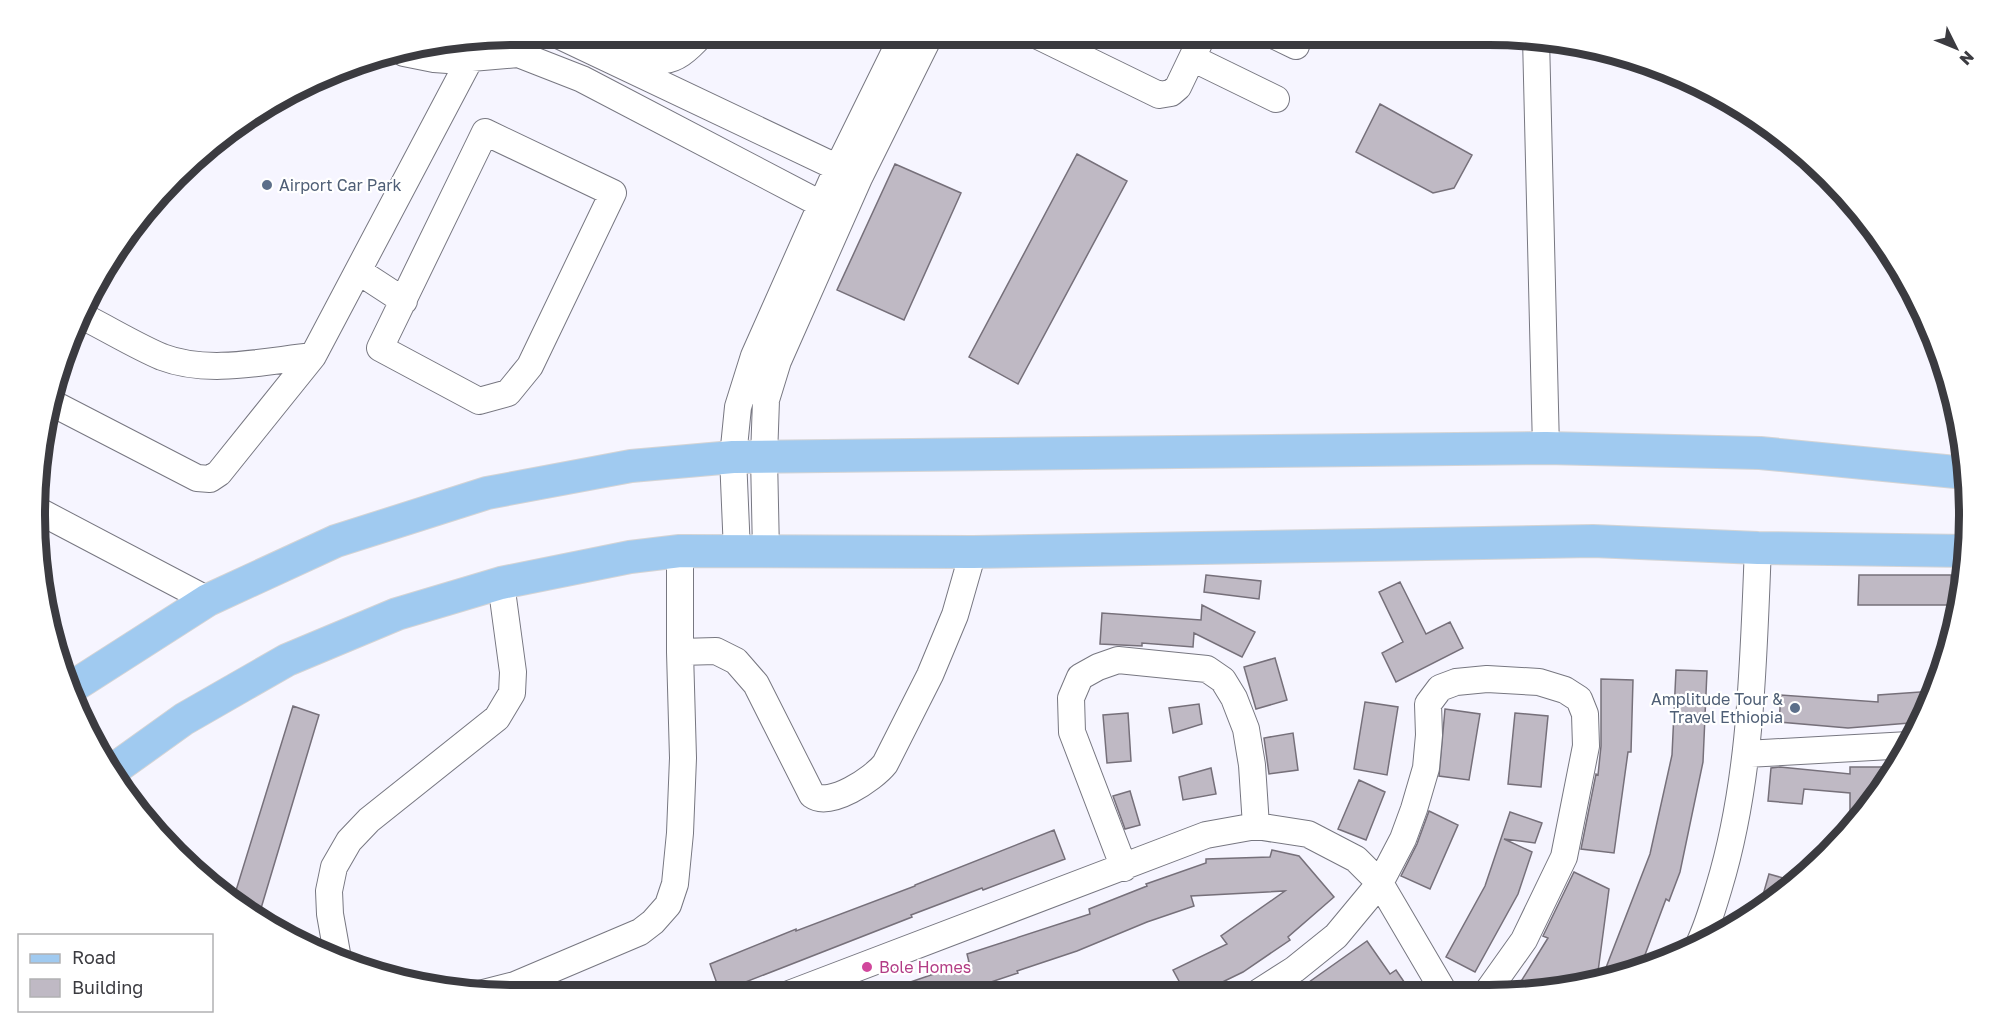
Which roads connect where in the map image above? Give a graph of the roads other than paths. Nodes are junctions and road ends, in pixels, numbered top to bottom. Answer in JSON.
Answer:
{"nodes":[{"id":1,"x":581,"y":45,"type":"edge"},
{"id":2,"x":618,"y":45,"type":"edge"},
{"id":3,"x":693,"y":45,"type":"edge"},
{"id":4,"x":899,"y":45,"type":"edge"},
{"id":5,"x":924,"y":45,"type":"edge"},
{"id":6,"x":1055,"y":45,"type":"edge"},
{"id":7,"x":1198,"y":45,"type":"edge"},
{"id":8,"x":1536,"y":48,"type":"edge"},
{"id":9,"x":475,"y":49,"type":"edge"},
{"id":10,"x":417,"y":56,"type":"edge"},
{"id":11,"x":1192,"y":58,"type":"junction"},
{"id":12,"x":1276,"y":99,"type":"dead end"},
{"id":13,"x":848,"y":172,"type":"junction"},
{"id":14,"x":832,"y":210,"type":"junction"},
{"id":15,"x":358,"y":271,"type":"junction"},
{"id":16,"x":404,"y":301,"type":"junction"},
{"id":17,"x":88,"y":319,"type":"edge"},
{"id":18,"x":313,"y":356,"type":"junction"},
{"id":19,"x":58,"y":406,"type":"edge"},
{"id":20,"x":1546,"y":448,"type":"junction"},
{"id":21,"x":733,"y":457,"type":"junction"},
{"id":22,"x":764,"y":457,"type":"junction"},
{"id":23,"x":1957,"y":472,"type":"edge"},
{"id":24,"x":45,"y":514,"type":"edge"},
{"id":25,"x":1758,"y":548,"type":"junction"},
{"id":26,"x":680,"y":551,"type":"junction"},
{"id":27,"x":752,"y":552,"type":"junction"},
{"id":28,"x":973,"y":552,"type":"junction"},
{"id":29,"x":1957,"y":552,"type":"edge"},
{"id":30,"x":501,"y":583,"type":"junction"},
{"id":31,"x":208,"y":600,"type":"junction"},
{"id":32,"x":680,"y":652,"type":"junction"},
{"id":33,"x":77,"y":684,"type":"edge"},
{"id":34,"x":1898,"y":746,"type":"edge"},
{"id":35,"x":1746,"y":754,"type":"junction"},
{"id":36,"x":118,"y":766,"type":"edge"},
{"id":37,"x":1256,"y":826,"type":"junction"},
{"id":38,"x":1124,"y":868,"type":"junction"},
{"id":39,"x":1380,"y":883,"type":"junction"},
{"id":40,"x":1704,"y":933,"type":"edge"},
{"id":41,"x":336,"y":949,"type":"edge"},
{"id":42,"x":515,"y":985,"type":"edge"},
{"id":43,"x":813,"y":985,"type":"edge"},
{"id":44,"x":1270,"y":985,"type":"edge"},
{"id":45,"x":1440,"y":985,"type":"edge"},
{"id":46,"x":1492,"y":985,"type":"edge"}],
"edges":[{"from":1,"to":13,"type":"street"},
{"from":2,"to":3,"type":"street"},
{"from":4,"to":13,"type":"street"},
{"from":5,"to":13,"type":"street"},
{"from":6,"to":11,"type":"street"},
{"from":7,"to":11,"type":"street"},
{"from":8,"to":20,"type":"street"},
{"from":9,"to":10,"type":"street"},
{"from":9,"to":14,"type":"street"},
{"from":9,"to":15,"type":"street"},
{"from":11,"to":12,"type":"street"},
{"from":13,"to":14,"type":"street"},
{"from":14,"to":21,"type":"street"},
{"from":14,"to":22,"type":"street"},
{"from":15,"to":16,"type":"street"},
{"from":15,"to":18,"type":"street"},
{"from":16,"to":16,"type":"street"},
{"from":17,"to":18,"type":"street"},
{"from":18,"to":19,"type":"street"},
{"from":20,"to":22,"type":"main road"},
{"from":20,"to":23,"type":"main road"},
{"from":21,"to":22,"type":"main road"},
{"from":21,"to":27,"type":"street"},
{"from":21,"to":31,"type":"main road"},
{"from":22,"to":27,"type":"street"},
{"from":24,"to":31,"type":"street"},
{"from":25,"to":28,"type":"main road"},
{"from":25,"to":29,"type":"main road"},
{"from":25,"to":35,"type":"street"},
{"from":26,"to":27,"type":"main road"},
{"from":26,"to":30,"type":"main road"},
{"from":26,"to":32,"type":"street"},
{"from":27,"to":28,"type":"main road"},
{"from":28,"to":32,"type":"street"},
{"from":30,"to":36,"type":"main road"},
{"from":30,"to":41,"type":"street"},
{"from":31,"to":33,"type":"main road"},
{"from":32,"to":42,"type":"street"},
{"from":34,"to":35,"type":"street"},
{"from":35,"to":40,"type":"street"},
{"from":37,"to":38,"type":"street"},
{"from":37,"to":38,"type":"street"},
{"from":37,"to":39,"type":"street"},
{"from":38,"to":43,"type":"street"},
{"from":39,"to":44,"type":"street"},
{"from":39,"to":45,"type":"street"},
{"from":39,"to":46,"type":"street"}]}
